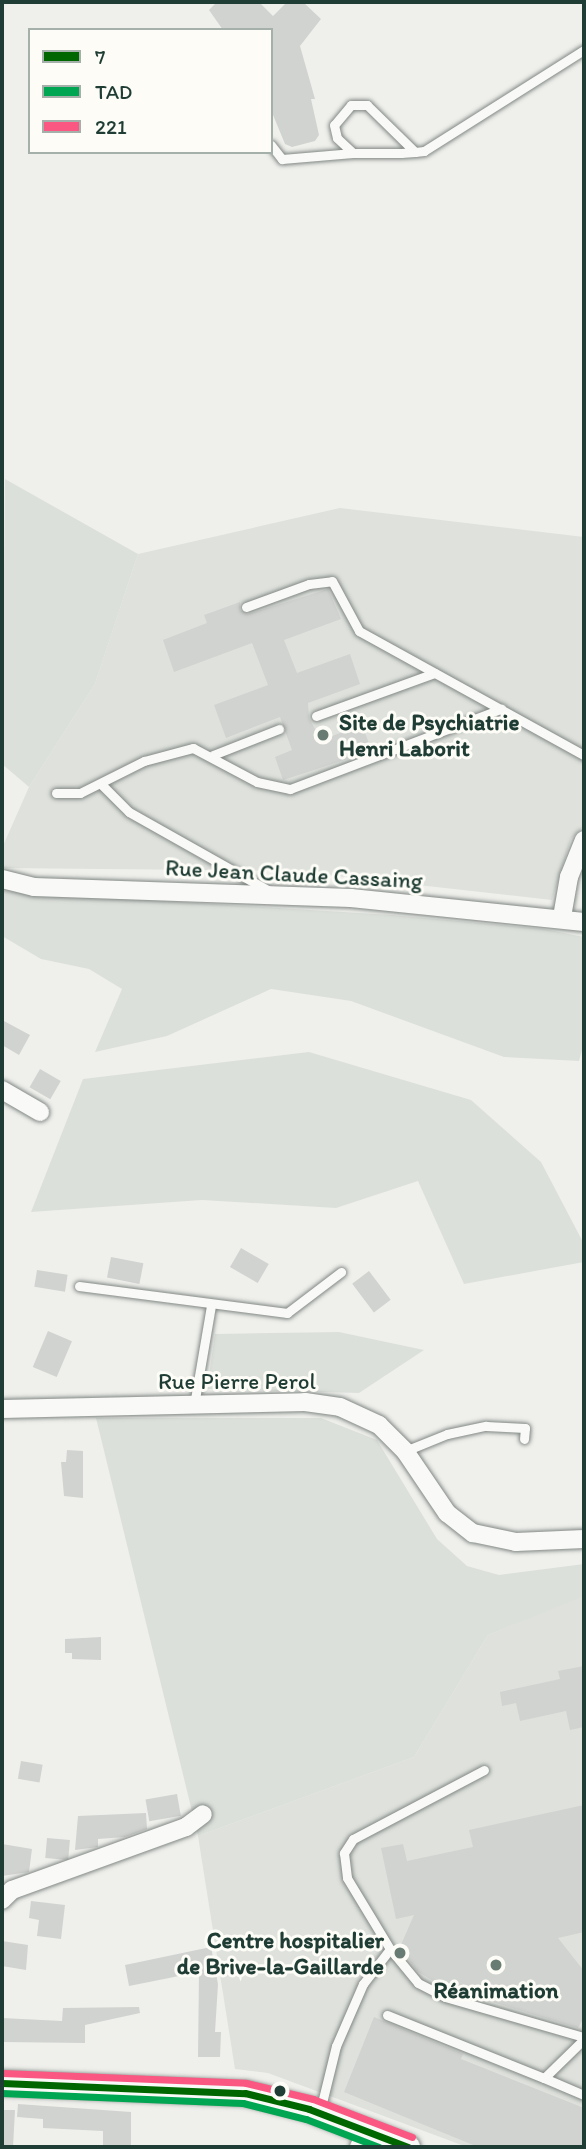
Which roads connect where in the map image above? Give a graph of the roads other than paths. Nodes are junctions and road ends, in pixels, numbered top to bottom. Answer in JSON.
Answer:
{"nodes":[{"id":1,"x":584,"y":50,"type":"edge"},
{"id":2,"x":273,"y":148,"type":"edge"},
{"id":3,"x":415,"y":152,"type":"junction"},
{"id":4,"x":353,"y":153,"type":"junction"},
{"id":5,"x":246,"y":607,"type":"dead end"},
{"id":6,"x":434,"y":673,"type":"junction"},
{"id":7,"x":501,"y":709,"type":"junction"},
{"id":8,"x":316,"y":716,"type":"dead end"},
{"id":9,"x":279,"y":729,"type":"dead end"},
{"id":10,"x":213,"y":755,"type":"junction"},
{"id":11,"x":584,"y":755,"type":"edge"},
{"id":12,"x":102,"y":785,"type":"junction"},
{"id":13,"x":56,"y":793,"type":"dead end"},
{"id":14,"x":584,"y":840,"type":"edge"},
{"id":15,"x":2,"y":880,"type":"edge"},
{"id":16,"x":275,"y":895,"type":"junction"},
{"id":17,"x":562,"y":917,"type":"junction"},
{"id":18,"x":584,"y":922,"type":"edge"},
{"id":19,"x":2,"y":1090,"type":"edge"},
{"id":20,"x":40,"y":1112,"type":"dead end"},
{"id":21,"x":341,"y":1272,"type":"dead end"},
{"id":22,"x":79,"y":1286,"type":"dead end"},
{"id":23,"x":211,"y":1306,"type":"junction"},
{"id":24,"x":194,"y":1405,"type":"junction"},
{"id":25,"x":2,"y":1409,"type":"edge"},
{"id":26,"x":524,"y":1439,"type":"dead end"},
{"id":27,"x":405,"y":1451,"type":"junction"},
{"id":28,"x":584,"y":1539,"type":"edge"},
{"id":29,"x":484,"y":1770,"type":"dead end"},
{"id":30,"x":203,"y":1814,"type":"dead end"},
{"id":31,"x":2,"y":1900,"type":"edge"},
{"id":32,"x":390,"y":1949,"type":"junction"},
{"id":33,"x":387,"y":2015,"type":"dead end"},
{"id":34,"x":583,"y":2038,"type":"edge"},
{"id":35,"x":544,"y":2078,"type":"junction"},
{"id":36,"x":2,"y":2083,"type":"edge"},
{"id":37,"x":584,"y":2095,"type":"edge"},
{"id":38,"x":319,"y":2113,"type":"junction"},
{"id":39,"x":363,"y":2139,"type":"edge"},
{"id":40,"x":408,"y":2147,"type":"edge"}],
"edges":[{"from":1,"to":3,"type":"lane"},
{"from":2,"to":4,"type":"lane"},
{"from":3,"to":4,"type":"lane"},
{"from":3,"to":4,"type":"lane"},
{"from":5,"to":6,"type":"lane"},
{"from":6,"to":7,"type":"lane"},
{"from":6,"to":8,"type":"lane"},
{"from":7,"to":10,"type":"lane"},
{"from":7,"to":11,"type":"lane"},
{"from":9,"to":10,"type":"lane"},
{"from":10,"to":12,"type":"lane"},
{"from":12,"to":13,"type":"lane"},
{"from":12,"to":16,"type":"lane"},
{"from":14,"to":17,"type":"street"},
{"from":15,"to":16,"type":"street","name":"Rue Jean Claude Cassaing"},
{"from":16,"to":17,"type":"street","name":"Rue Jean Claude Cassaing"},
{"from":17,"to":18,"type":"street","name":"Rue Jean Claude Cassaing"},
{"from":19,"to":20,"type":"street"},
{"from":21,"to":23,"type":"lane"},
{"from":22,"to":23,"type":"lane"},
{"from":23,"to":24,"type":"lane"},
{"from":24,"to":25,"type":"street","name":"Rue Pierre Perol"},
{"from":24,"to":27,"type":"street","name":"Rue Pierre Perol"},
{"from":26,"to":27,"type":"lane"},
{"from":27,"to":28,"type":"street","name":"Rue Pierre Perol"},
{"from":29,"to":32,"type":"lane"},
{"from":30,"to":31,"type":"street"},
{"from":32,"to":34,"type":"lane"},
{"from":32,"to":38,"type":"lane"},
{"from":33,"to":35,"type":"lane"},
{"from":34,"to":35,"type":"lane"},
{"from":35,"to":37,"type":"lane"},
{"from":36,"to":38,"type":"main road"},
{"from":38,"to":39,"type":"main road"},
{"from":39,"to":40,"type":"main road"}]}
